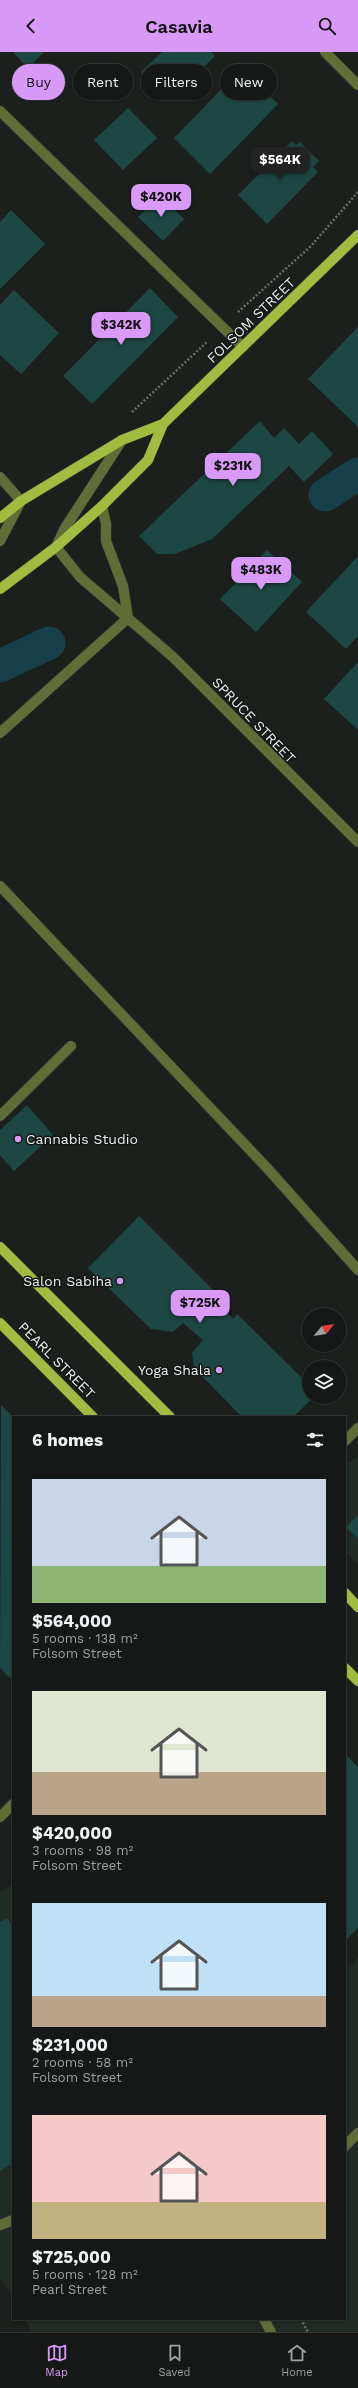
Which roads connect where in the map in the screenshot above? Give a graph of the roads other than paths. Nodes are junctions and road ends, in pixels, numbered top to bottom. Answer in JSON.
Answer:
{"nodes":[{"id":1,"x":325,"y":52,"type":"edge"},
{"id":2,"x":358,"y":85,"type":"edge"},
{"id":3,"x":0,"y":111,"type":"edge"},
{"id":4,"x":358,"y":235,"type":"edge"},
{"id":5,"x":243,"y":347,"type":"junction"},
{"id":6,"x":163,"y":424,"type":"junction"},
{"id":7,"x":122,"y":440,"type":"junction"},
{"id":8,"x":0,"y":477,"type":"edge"},
{"id":9,"x":21,"y":501,"type":"junction"},
{"id":10,"x":102,"y":506,"type":"junction"},
{"id":11,"x":0,"y":518,"type":"edge"},
{"id":12,"x":0,"y":541,"type":"edge"},
{"id":13,"x":56,"y":547,"type":"junction"},
{"id":14,"x":0,"y":589,"type":"edge"},
{"id":15,"x":128,"y":618,"type":"junction"},
{"id":16,"x":0,"y":733,"type":"edge"},
{"id":17,"x":358,"y":842,"type":"edge"},
{"id":18,"x":0,"y":886,"type":"edge"},
{"id":19,"x":71,"y":1046,"type":"dead end"},
{"id":20,"x":0,"y":1116,"type":"edge"},
{"id":21,"x":0,"y":1247,"type":"edge"},
{"id":22,"x":0,"y":1254,"type":"edge"},
{"id":23,"x":15,"y":1262,"type":"junction"},
{"id":24,"x":358,"y":1270,"type":"edge"},
{"id":25,"x":0,"y":1323,"type":"edge"},
{"id":26,"x":92,"y":1416,"type":"edge"},
{"id":27,"x":169,"y":1416,"type":"edge"},
{"id":28,"x":358,"y":1428,"type":"edge"},
{"id":29,"x":346,"y":1440,"type":"edge"},
{"id":30,"x":346,"y":1594,"type":"edge"},
{"id":31,"x":358,"y":1607,"type":"edge"},
{"id":32,"x":346,"y":1669,"type":"edge"},
{"id":33,"x":358,"y":1681,"type":"edge"},
{"id":34,"x":12,"y":1805,"type":"edge"},
{"id":35,"x":0,"y":1817,"type":"edge"},
{"id":36,"x":358,"y":2133,"type":"edge"},
{"id":37,"x":346,"y":2145,"type":"edge"},
{"id":38,"x":12,"y":2220,"type":"edge"},
{"id":39,"x":0,"y":2226,"type":"edge"},
{"id":40,"x":265,"y":2320,"type":"edge"},
{"id":41,"x":271,"y":2332,"type":"edge"}],
"edges":[{"from":1,"to":2,"type":"street"},
{"from":3,"to":5,"type":"street"},
{"from":4,"to":5,"type":"main road","name":"FOLSOM STREET"},
{"from":5,"to":6,"type":"main road","name":"FOLSOM STREET"},
{"from":6,"to":7,"type":"main road","name":"FOLSOM STREET"},
{"from":6,"to":10,"type":"main road","name":"FOLSOM STREET"},
{"from":7,"to":9,"type":"main road","name":"FOLSOM STREET"},
{"from":7,"to":13,"type":"street"},
{"from":8,"to":9,"type":"street"},
{"from":9,"to":11,"type":"main road","name":"FOLSOM STREET"},
{"from":9,"to":12,"type":"street"},
{"from":10,"to":13,"type":"main road","name":"FOLSOM STREET"},
{"from":10,"to":15,"type":"street"},
{"from":13,"to":14,"type":"main road","name":"FOLSOM STREET"},
{"from":13,"to":15,"type":"street","name":"SPRUCE STREET"},
{"from":15,"to":16,"type":"street"},
{"from":15,"to":17,"type":"street","name":"SPRUCE STREET"},
{"from":18,"to":24,"type":"street"},
{"from":19,"to":20,"type":"street"},
{"from":21,"to":23,"type":"main road"},
{"from":22,"to":23,"type":"main road"},
{"from":23,"to":27,"type":"main road"},
{"from":25,"to":26,"type":"main road","name":"PEARL STREET"},
{"from":28,"to":29,"type":"street"},
{"from":30,"to":31,"type":"main road"},
{"from":32,"to":33,"type":"main road"},
{"from":34,"to":35,"type":"street"},
{"from":36,"to":37,"type":"street"},
{"from":38,"to":39,"type":"street"},
{"from":40,"to":41,"type":"street"}]}
